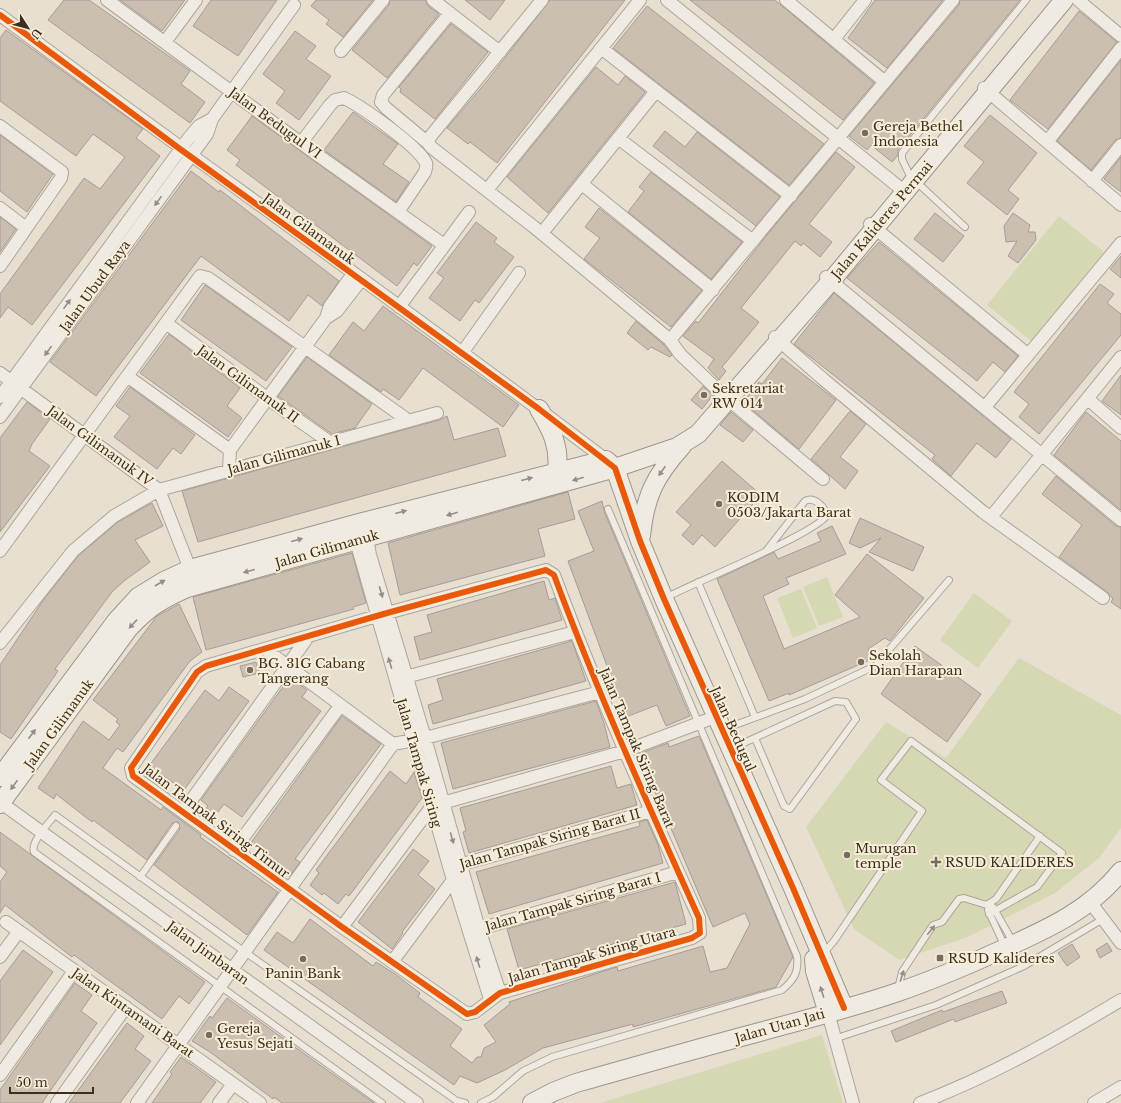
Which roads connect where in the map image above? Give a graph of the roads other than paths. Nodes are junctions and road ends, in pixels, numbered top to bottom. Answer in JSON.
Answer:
{"nodes":[{"id":1,"x":107,"y":0,"type":"edge"},
{"id":2,"x":196,"y":0,"type":"edge"},
{"id":3,"x":382,"y":0,"type":"edge"},
{"id":4,"x":433,"y":0,"type":"edge"},
{"id":5,"x":542,"y":0,"type":"edge"},
{"id":6,"x":640,"y":0,"type":"edge"},
{"id":7,"x":668,"y":0,"type":"edge"},
{"id":8,"x":865,"y":0,"type":"edge"},
{"id":9,"x":953,"y":0,"type":"edge"},
{"id":10,"x":1026,"y":0,"type":"edge"},
{"id":11,"x":1058,"y":0,"type":"edge"},
{"id":12,"x":1064,"y":0,"type":"edge"},
{"id":13,"x":1078,"y":0,"type":"edge"},
{"id":14,"x":789,"y":1,"type":"edge"},
{"id":15,"x":294,"y":5,"type":"dead end"},
{"id":16,"x":450,"y":13,"type":"junction"},
{"id":17,"x":0,"y":15,"type":"edge"},
{"id":18,"x":1121,"y":36,"type":"edge"},
{"id":19,"x":834,"y":39,"type":"junction"},
{"id":20,"x":165,"y":42,"type":"junction"},
{"id":21,"x":601,"y":48,"type":"junction"},
{"id":22,"x":1121,"y":48,"type":"edge"},
{"id":23,"x":341,"y":51,"type":"dead end"},
{"id":24,"x":500,"y":52,"type":"junction"},
{"id":25,"x":885,"y":82,"type":"junction"},
{"id":26,"x":986,"y":90,"type":"junction"},
{"id":27,"x":656,"y":91,"type":"junction"},
{"id":28,"x":231,"y":92,"type":"junction"},
{"id":29,"x":212,"y":119,"type":"junction"},
{"id":30,"x":0,"y":126,"type":"edge"},
{"id":31,"x":618,"y":138,"type":"junction"},
{"id":32,"x":838,"y":138,"type":"junction"},
{"id":33,"x":1046,"y":142,"type":"junction"},
{"id":34,"x":301,"y":143,"type":"junction"},
{"id":35,"x":428,"y":143,"type":"junction"},
{"id":36,"x":1121,"y":145,"type":"edge"},
{"id":37,"x":180,"y":149,"type":"junction"},
{"id":38,"x":191,"y":156,"type":"junction"},
{"id":39,"x":1092,"y":181,"type":"junction"},
{"id":40,"x":908,"y":182,"type":"junction"},
{"id":41,"x":582,"y":184,"type":"junction"},
{"id":42,"x":487,"y":190,"type":"junction"},
{"id":43,"x":791,"y":196,"type":"junction"},
{"id":44,"x":1121,"y":205,"type":"edge"},
{"id":45,"x":0,"y":208,"type":"edge"},
{"id":46,"x":398,"y":212,"type":"junction"},
{"id":47,"x":469,"y":212,"type":"dead end"},
{"id":48,"x":872,"y":226,"type":"junction"},
{"id":49,"x":26,"y":228,"type":"junction"},
{"id":50,"x":965,"y":228,"type":"dead end"},
{"id":51,"x":542,"y":233,"type":"junction"},
{"id":52,"x":753,"y":241,"type":"junction"},
{"id":53,"x":1121,"y":243,"type":"edge"},
{"id":54,"x":444,"y":245,"type":"junction"},
{"id":55,"x":0,"y":266,"type":"edge"},
{"id":56,"x":519,"y":273,"type":"dead end"},
{"id":57,"x":357,"y":277,"type":"junction"},
{"id":58,"x":828,"y":279,"type":"junction"},
{"id":59,"x":712,"y":290,"type":"junction"},
{"id":60,"x":399,"y":307,"type":"junction"},
{"id":61,"x":166,"y":323,"type":"junction"},
{"id":62,"x":778,"y":339,"type":"junction"},
{"id":63,"x":670,"y":340,"type":"junction"},
{"id":64,"x":305,"y":347,"type":"junction"},
{"id":65,"x":462,"y":354,"type":"junction"},
{"id":66,"x":1027,"y":354,"type":"junction"},
{"id":67,"x":1121,"y":357,"type":"edge"},
{"id":68,"x":0,"y":372,"type":"edge"},
{"id":69,"x":127,"y":376,"type":"junction"},
{"id":70,"x":16,"y":384,"type":"junction"},
{"id":71,"x":0,"y":397,"type":"edge"},
{"id":72,"x":267,"y":398,"type":"junction"},
{"id":73,"x":726,"y":398,"type":"junction"},
{"id":74,"x":1088,"y":399,"type":"junction"},
{"id":75,"x":984,"y":407,"type":"junction"},
{"id":76,"x":538,"y":409,"type":"junction"},
{"id":77,"x":437,"y":413,"type":"dead end"},
{"id":78,"x":0,"y":417,"type":"edge"},
{"id":79,"x":409,"y":421,"type":"junction"},
{"id":80,"x":704,"y":422,"type":"junction"},
{"id":81,"x":1121,"y":428,"type":"edge"},
{"id":82,"x":85,"y":435,"type":"junction"},
{"id":83,"x":687,"y":441,"type":"junction"},
{"id":84,"x":331,"y":443,"type":"junction"},
{"id":85,"x":230,"y":450,"type":"junction"},
{"id":86,"x":1041,"y":455,"type":"junction"},
{"id":87,"x":610,"y":464,"type":"junction"},
{"id":88,"x":229,"y":469,"type":"junction"},
{"id":89,"x":557,"y":470,"type":"junction"},
{"id":90,"x":823,"y":479,"type":"dead end"},
{"id":91,"x":159,"y":490,"type":"junction"},
{"id":92,"x":608,"y":509,"type":"dead end"},
{"id":93,"x":991,"y":517,"type":"junction"},
{"id":94,"x":1121,"y":520,"type":"edge"},
{"id":95,"x":359,"y":532,"type":"junction"},
{"id":96,"x":640,"y":541,"type":"junction"},
{"id":97,"x":0,"y":551,"type":"edge"},
{"id":98,"x":766,"y":551,"type":"junction"},
{"id":99,"x":190,"y":569,"type":"junction"},
{"id":100,"x":551,"y":572,"type":"joint"},
{"id":101,"x":949,"y":580,"type":"dead end"},
{"id":102,"x":698,"y":582,"type":"junction"},
{"id":103,"x":1103,"y":598,"type":"dead end"},
{"id":104,"x":664,"y":599,"type":"junction"},
{"id":105,"x":382,"y":614,"type":"junction"},
{"id":106,"x":575,"y":632,"type":"junction"},
{"id":107,"x":308,"y":637,"type":"junction"},
{"id":108,"x":0,"y":643,"type":"edge"},
{"id":109,"x":265,"y":649,"type":"junction"},
{"id":110,"x":288,"y":666,"type":"junction"},
{"id":111,"x":401,"y":679,"type":"junction"},
{"id":112,"x":600,"y":692,"type":"junction"},
{"id":113,"x":340,"y":706,"type":"junction"},
{"id":114,"x":755,"y":717,"type":"junction"},
{"id":115,"x":698,"y":723,"type":"junction"},
{"id":116,"x":718,"y":724,"type":"junction"},
{"id":117,"x":425,"y":738,"type":"junction"},
{"id":118,"x":754,"y":738,"type":"junction"},
{"id":119,"x":413,"y":741,"type":"junction"},
{"id":120,"x":393,"y":744,"type":"junction"},
{"id":121,"x":730,"y":749,"type":"junction"},
{"id":122,"x":625,"y":751,"type":"junction"},
{"id":123,"x":0,"y":777,"type":"edge"},
{"id":124,"x":0,"y":802,"type":"edge"},
{"id":125,"x":437,"y":805,"type":"junction"},
{"id":126,"x":651,"y":811,"type":"junction"},
{"id":127,"x":183,"y":812,"type":"junction"},
{"id":128,"x":176,"y":826,"type":"dead end"},
{"id":129,"x":42,"y":831,"type":"junction"},
{"id":130,"x":1040,"y":836,"type":"junction"},
{"id":131,"x":234,"y":850,"type":"junction"},
{"id":132,"x":455,"y":866,"type":"junction"},
{"id":133,"x":1121,"y":871,"type":"edge"},
{"id":134,"x":678,"y":872,"type":"junction"},
{"id":135,"x":140,"y":877,"type":"junction"},
{"id":136,"x":452,"y":880,"type":"junction"},
{"id":137,"x":290,"y":890,"type":"junction"},
{"id":138,"x":1091,"y":903,"type":"junction"},
{"id":139,"x":988,"y":904,"type":"junction"},
{"id":140,"x":995,"y":910,"type":"junction"},
{"id":141,"x":989,"y":914,"type":"junction"},
{"id":142,"x":1103,"y":919,"type":"junction"},
{"id":143,"x":6,"y":922,"type":"dead end"},
{"id":144,"x":342,"y":927,"type":"junction"},
{"id":145,"x":810,"y":929,"type":"junction"},
{"id":146,"x":19,"y":931,"type":"junction"},
{"id":147,"x":474,"y":931,"type":"junction"},
{"id":148,"x":700,"y":933,"type":"joint"},
{"id":149,"x":1121,"y":943,"type":"edge"},
{"id":150,"x":1010,"y":946,"type":"junction"},
{"id":151,"x":245,"y":952,"type":"junction"},
{"id":152,"x":0,"y":957,"type":"edge"},
{"id":153,"x":821,"y":957,"type":"junction"},
{"id":154,"x":392,"y":962,"type":"junction"},
{"id":155,"x":232,"y":970,"type":"junction"},
{"id":156,"x":74,"y":972,"type":"junction"},
{"id":157,"x":220,"y":987,"type":"junction"},
{"id":158,"x":897,"y":992,"type":"junction"},
{"id":159,"x":495,"y":996,"type":"junction"},
{"id":160,"x":1121,"y":1000,"type":"edge"},
{"id":161,"x":126,"y":1007,"type":"junction"},
{"id":162,"x":836,"y":1010,"type":"junction"},
{"id":163,"x":834,"y":1039,"type":"junction"},
{"id":164,"x":179,"y":1045,"type":"junction"},
{"id":165,"x":0,"y":1075,"type":"edge"},
{"id":166,"x":234,"y":1084,"type":"junction"},
{"id":167,"x":1121,"y":1087,"type":"edge"},
{"id":168,"x":57,"y":1103,"type":"edge"},
{"id":169,"x":137,"y":1103,"type":"edge"},
{"id":170,"x":219,"y":1103,"type":"edge"},
{"id":171,"x":260,"y":1103,"type":"edge"},
{"id":172,"x":382,"y":1103,"type":"edge"},
{"id":173,"x":417,"y":1103,"type":"edge"},
{"id":174,"x":465,"y":1103,"type":"edge"},
{"id":175,"x":481,"y":1103,"type":"edge"},
{"id":176,"x":532,"y":1103,"type":"edge"},
{"id":177,"x":853,"y":1103,"type":"edge"},
{"id":178,"x":920,"y":1103,"type":"edge"},
{"id":179,"x":1094,"y":1103,"type":"edge"}],
"edges":[{"from":1,"to":20,"type":"street","name":"Jalan Bedugul VI"},
{"from":2,"to":20,"type":"street"},
{"from":3,"to":23,"type":"street"},
{"from":4,"to":16,"type":"street"},
{"from":5,"to":24,"type":"street"},
{"from":6,"to":21,"type":"street"},
{"from":7,"to":32,"type":"street"},
{"from":8,"to":19,"type":"street"},
{"from":9,"to":25,"type":"street"},
{"from":10,"to":40,"type":"lane"},
{"from":11,"to":26,"type":"street","name":"Jalan Kalideres Permai"},
{"from":12,"to":26,"type":"street","name":"Jalan Kalideres Permai"},
{"from":13,"to":18,"type":"street"},
{"from":14,"to":19,"type":"street"},
{"from":15,"to":28,"type":"street"},
{"from":16,"to":24,"type":"street"},
{"from":16,"to":35,"type":"street"},
{"from":17,"to":37,"type":"street","name":"Jalan Gilamanuk"},
{"from":19,"to":25,"type":"street"},
{"from":20,"to":28,"type":"street","name":"Jalan Bedugul VI"},
{"from":21,"to":27,"type":"street"},
{"from":21,"to":42,"type":"street"},
{"from":22,"to":33,"type":"street"},
{"from":24,"to":35,"type":"street"},
{"from":25,"to":32,"type":"street"},
{"from":26,"to":33,"type":"street"},
{"from":26,"to":40,"type":"street","name":"Jalan Kalideres Permai"},
{"from":27,"to":31,"type":"street"},
{"from":27,"to":43,"type":"street"},
{"from":28,"to":29,"type":"street"},
{"from":28,"to":34,"type":"street","name":"Jalan Bedugul VI"},
{"from":29,"to":37,"type":"street","name":"Jalan Ubud Raya"},
{"from":29,"to":38,"type":"street","name":"Jalan Ubud Raya"},
{"from":30,"to":49,"type":"street"},
{"from":31,"to":41,"type":"street"},
{"from":31,"to":52,"type":"street"},
{"from":32,"to":40,"type":"street"},
{"from":32,"to":43,"type":"street"},
{"from":33,"to":39,"type":"street"},
{"from":34,"to":46,"type":"street","name":"Jalan Bedugul VI"},
{"from":34,"to":46,"type":"street"},
{"from":35,"to":42,"type":"street"},
{"from":36,"to":39,"type":"street"},
{"from":37,"to":38,"type":"street","name":"Jalan Gilamanuk"},
{"from":70,"to":37,"type":"street","name":"Jalan Ubud Raya","one_way":true},
{"from":38,"to":57,"type":"street","name":"Jalan Gilamanuk"},
{"from":38,"to":70,"type":"street","name":"Jalan Ubud Raya","one_way":true},
{"from":39,"to":44,"type":"street"},
{"from":40,"to":48,"type":"street","name":"Jalan Kalideres Permai"},
{"from":40,"to":50,"type":"lane"},
{"from":41,"to":51,"type":"street"},
{"from":41,"to":59,"type":"street"},
{"from":42,"to":51,"type":"street"},
{"from":43,"to":52,"type":"street"},
{"from":45,"to":49,"type":"street"},
{"from":46,"to":54,"type":"street","name":"Jalan Bedugul VI"},
{"from":47,"to":54,"type":"street"},
{"from":48,"to":58,"type":"street","name":"Jalan Kalideres Permai"},
{"from":48,"to":66,"type":"street"},
{"from":49,"to":55,"type":"street"},
{"from":51,"to":63,"type":"street"},
{"from":52,"to":59,"type":"street"},
{"from":53,"to":66,"type":"street"},
{"from":54,"to":60,"type":"street"},
{"from":56,"to":65,"type":"street"},
{"from":57,"to":60,"type":"street","name":"Jalan Gilamanuk"},
{"from":57,"to":64,"type":"street"},
{"from":58,"to":62,"type":"street","name":"Jalan Kalideres Permai"},
{"from":58,"to":75,"type":"street"},
{"from":59,"to":63,"type":"street"},
{"from":60,"to":65,"type":"street","name":"Jalan Gilamanuk"},
{"from":61,"to":64,"type":"street"},
{"from":61,"to":69,"type":"street"},
{"from":61,"to":72,"type":"street","name":"Jalan Gilimanuk II"},
{"from":62,"to":73,"type":"street","name":"Jalan Kalideres Permai"},
{"from":62,"to":93,"type":"street"},
{"from":63,"to":73,"type":"street"},
{"from":64,"to":72,"type":"street"},
{"from":64,"to":79,"type":"street"},
{"from":65,"to":76,"type":"street","name":"Jalan Gilamanuk"},
{"from":66,"to":75,"type":"street"},
{"from":67,"to":74,"type":"street"},
{"from":68,"to":70,"type":"street","name":"Jalan Gilimanuk IV"},
{"from":69,"to":82,"type":"street"},
{"from":69,"to":85,"type":"street"},
{"from":70,"to":71,"type":"street","name":"Jalan Ubud Raya"},
{"from":70,"to":78,"type":"street","name":"Jalan Ubud Raya"},
{"from":70,"to":82,"type":"street","name":"Jalan Gilimanuk IV"},
{"from":72,"to":84,"type":"street","name":"Jalan Gilimanuk II"},
{"from":72,"to":85,"type":"street"},
{"from":73,"to":80,"type":"street","name":"Jalan Gilimanuk"},
{"from":73,"to":90,"type":"street"},
{"from":74,"to":81,"type":"street"},
{"from":74,"to":86,"type":"street"},
{"from":75,"to":86,"type":"street"},
{"from":76,"to":87,"type":"street","name":"Jalan Gilamanuk"},
{"from":76,"to":89,"type":"street"},
{"from":77,"to":79,"type":"street","name":"Jalan Gilimanuk I"},
{"from":79,"to":84,"type":"street","name":"Jalan Gilimanuk I"},
{"from":80,"to":83,"type":"street","name":"Jalan Gilimanuk"},
{"from":80,"to":87,"type":"street","name":"Jalan Gilimanuk"},
{"from":82,"to":91,"type":"street","name":"Jalan Gilimanuk IV"},
{"from":82,"to":97,"type":"street"},
{"from":83,"to":87,"type":"street","name":"Jalan Gilimanuk"},
{"from":83,"to":96,"type":"street","one_way":true},
{"from":84,"to":88,"type":"street","name":"Jalan Gilimanuk I"},
{"from":85,"to":88,"type":"street"},
{"from":86,"to":93,"type":"street"},
{"from":86,"to":94,"type":"street"},
{"from":87,"to":89,"type":"street","name":"Jalan Gilimanuk"},
{"from":87,"to":95,"type":"street","name":"Jalan Gilimanuk","one_way":true},
{"from":87,"to":96,"type":"street","name":"Jalan Bedugul"},
{"from":88,"to":91,"type":"street","name":"Jalan Gilimanuk I"},
{"from":95,"to":89,"type":"street","name":"Jalan Gilimanuk","one_way":true},
{"from":91,"to":99,"type":"street","name":"Jalan Gilimanuk IV"},
{"from":91,"to":108,"type":"street","name":"Jalan Gilimanuk I"},
{"from":92,"to":115,"type":"lane"},
{"from":93,"to":103,"type":"street"},
{"from":99,"to":95,"type":"street","name":"Jalan Gilimanuk","one_way":true},
{"from":95,"to":105,"type":"street","name":"Jalan Tampak Siring"},
{"from":95,"to":124,"type":"street","name":"Jalan Gilimanuk","one_way":true},
{"from":96,"to":104,"type":"street","name":"Jalan Bedugul"},
{"from":98,"to":98,"type":"lane"},
{"from":98,"to":102,"type":"lane"},
{"from":123,"to":99,"type":"street","name":"Jalan Gilimanuk","one_way":true},
{"from":100,"to":105,"type":"street","name":"Jalan Tampak Siring Timur"},
{"from":100,"to":106,"type":"street","name":"Jalan Tampak Siring Barat"},
{"from":101,"to":114,"type":"lane"},
{"from":102,"to":104,"type":"lane"},
{"from":102,"to":114,"type":"lane"},
{"from":104,"to":116,"type":"street","name":"Jalan Bedugul"},
{"from":105,"to":107,"type":"street","name":"Jalan Tampak Siring Timur"},
{"from":105,"to":111,"type":"street","name":"Jalan Tampak Siring"},
{"from":106,"to":111,"type":"street"},
{"from":106,"to":112,"type":"street","name":"Jalan Tampak Siring Barat"},
{"from":107,"to":109,"type":"street","name":"Jalan Tampak Siring Timur"},
{"from":107,"to":110,"type":"street"},
{"from":109,"to":110,"type":"street"},
{"from":109,"to":127,"type":"street","name":"Jalan Tampak Siring Timur"},
{"from":110,"to":113,"type":"street"},
{"from":110,"to":127,"type":"street"},
{"from":111,"to":117,"type":"street","name":"Jalan Tampak Siring"},
{"from":111,"to":119,"type":"street","name":"Jalan Tampak Siring"},
{"from":112,"to":117,"type":"street"},
{"from":112,"to":122,"type":"street","name":"Jalan Tampak Siring Barat"},
{"from":113,"to":120,"type":"street"},
{"from":113,"to":131,"type":"street"},
{"from":114,"to":116,"type":"lane"},
{"from":115,"to":116,"type":"street"},
{"from":115,"to":122,"type":"street"},
{"from":115,"to":175,"type":"lane"},
{"from":116,"to":121,"type":"street","name":"Jalan Bedugul"},
{"from":117,"to":119,"type":"street"},
{"from":117,"to":125,"type":"street","name":"Jalan Tampak Siring"},
{"from":118,"to":118,"type":"lane"},
{"from":118,"to":121,"type":"lane"},
{"from":119,"to":120,"type":"street"},
{"from":119,"to":125,"type":"street","name":"Jalan Tampak Siring"},
{"from":120,"to":137,"type":"street"},
{"from":121,"to":145,"type":"street","name":"Jalan Bedugul"},
{"from":122,"to":125,"type":"street"},
{"from":122,"to":126,"type":"street","name":"Jalan Tampak Siring Barat"},
{"from":124,"to":129,"type":"street","name":"Jalan Jimbaran"},
{"from":125,"to":132,"type":"street","name":"Jalan Tampak Siring"},
{"from":125,"to":144,"type":"street"},
{"from":126,"to":132,"type":"street","name":"Jalan Tampak Siring Barat II"},
{"from":126,"to":134,"type":"street","name":"Jalan Tampak Siring Barat"},
{"from":127,"to":131,"type":"street","name":"Jalan Tampak Siring Timur"},
{"from":128,"to":135,"type":"lane"},
{"from":129,"to":135,"type":"lane"},
{"from":129,"to":155,"type":"street","name":"Jalan Jimbaran"},
{"from":129,"to":157,"type":"lane"},
{"from":130,"to":139,"type":"lane"},
{"from":130,"to":140,"type":"lane"},
{"from":130,"to":153,"type":"lane"},
{"from":131,"to":137,"type":"street","name":"Jalan Tampak Siring Timur"},
{"from":132,"to":136,"type":"street","name":"Jalan Tampak Siring"},
{"from":132,"to":147,"type":"street","name":"Jalan Tampak Siring"},
{"from":133,"to":138,"type":"street","name":"Jalan Utan Jati"},
{"from":134,"to":147,"type":"street","name":"Jalan Tampak Siring Barat I"},
{"from":134,"to":148,"type":"street","name":"Jalan Tampak Siring Barat"},
{"from":135,"to":151,"type":"lane"},
{"from":136,"to":147,"type":"street","name":"Jalan Tampak Siring"},
{"from":136,"to":154,"type":"street"},
{"from":137,"to":144,"type":"street","name":"Jalan Tampak Siring Timur"},
{"from":137,"to":151,"type":"street"},
{"from":138,"to":142,"type":"street"},
{"from":138,"to":150,"type":"street","name":"Jalan Utan Jati"},
{"from":139,"to":140,"type":"lane"},
{"from":139,"to":141,"type":"lane"},
{"from":158,"to":139,"type":"lane","one_way":true},
{"from":140,"to":141,"type":"lane"},
{"from":140,"to":150,"type":"lane"},
{"from":141,"to":150,"type":"lane"},
{"from":142,"to":149,"type":"street"},
{"from":142,"to":163,"type":"lane"},
{"from":143,"to":146,"type":"street","name":"Jalan Kintamani Barat"},
{"from":144,"to":154,"type":"street","name":"Jalan Tampak Siring Timur"},
{"from":145,"to":153,"type":"street","name":"Jalan Bedugul"},
{"from":162,"to":145,"type":"street","name":"Jalan Bedugul","one_way":true},
{"from":146,"to":152,"type":"street"},
{"from":146,"to":156,"type":"street","name":"Jalan Kintamani Barat"},
{"from":147,"to":159,"type":"street","name":"Jalan Tampak Siring"},
{"from":148,"to":159,"type":"street","name":"Jalan Tampak Siring Utara"},
{"from":150,"to":158,"type":"street","name":"Jalan Utan Jati"},
{"from":151,"to":155,"type":"street"},
{"from":151,"to":174,"type":"lane"},
{"from":153,"to":162,"type":"street","name":"Jalan Bedugul"},
{"from":154,"to":159,"type":"street","name":"Jalan Tampak Siring Timur"},
{"from":155,"to":157,"type":"street"},
{"from":155,"to":173,"type":"street","name":"Jalan Jimbaran"},
{"from":156,"to":161,"type":"street","name":"Jalan Kintamani Barat"},
{"from":156,"to":165,"type":"street"},
{"from":157,"to":164,"type":"street"},
{"from":157,"to":172,"type":"lane"},
{"from":158,"to":162,"type":"street","name":"Jalan Utan Jati"},
{"from":160,"to":178,"type":"street"},
{"from":161,"to":164,"type":"street","name":"Jalan Kintamani Barat"},
{"from":161,"to":168,"type":"street"},
{"from":162,"to":163,"type":"street"},
{"from":162,"to":176,"type":"street","name":"Jalan Utan Jati"},
{"from":163,"to":177,"type":"street"},
{"from":164,"to":166,"type":"street","name":"Jalan Kintamani Barat"},
{"from":164,"to":169,"type":"street"},
{"from":166,"to":170,"type":"street"},
{"from":166,"to":171,"type":"street","name":"Jalan Kintamani Barat"},
{"from":167,"to":179,"type":"street"}]}
